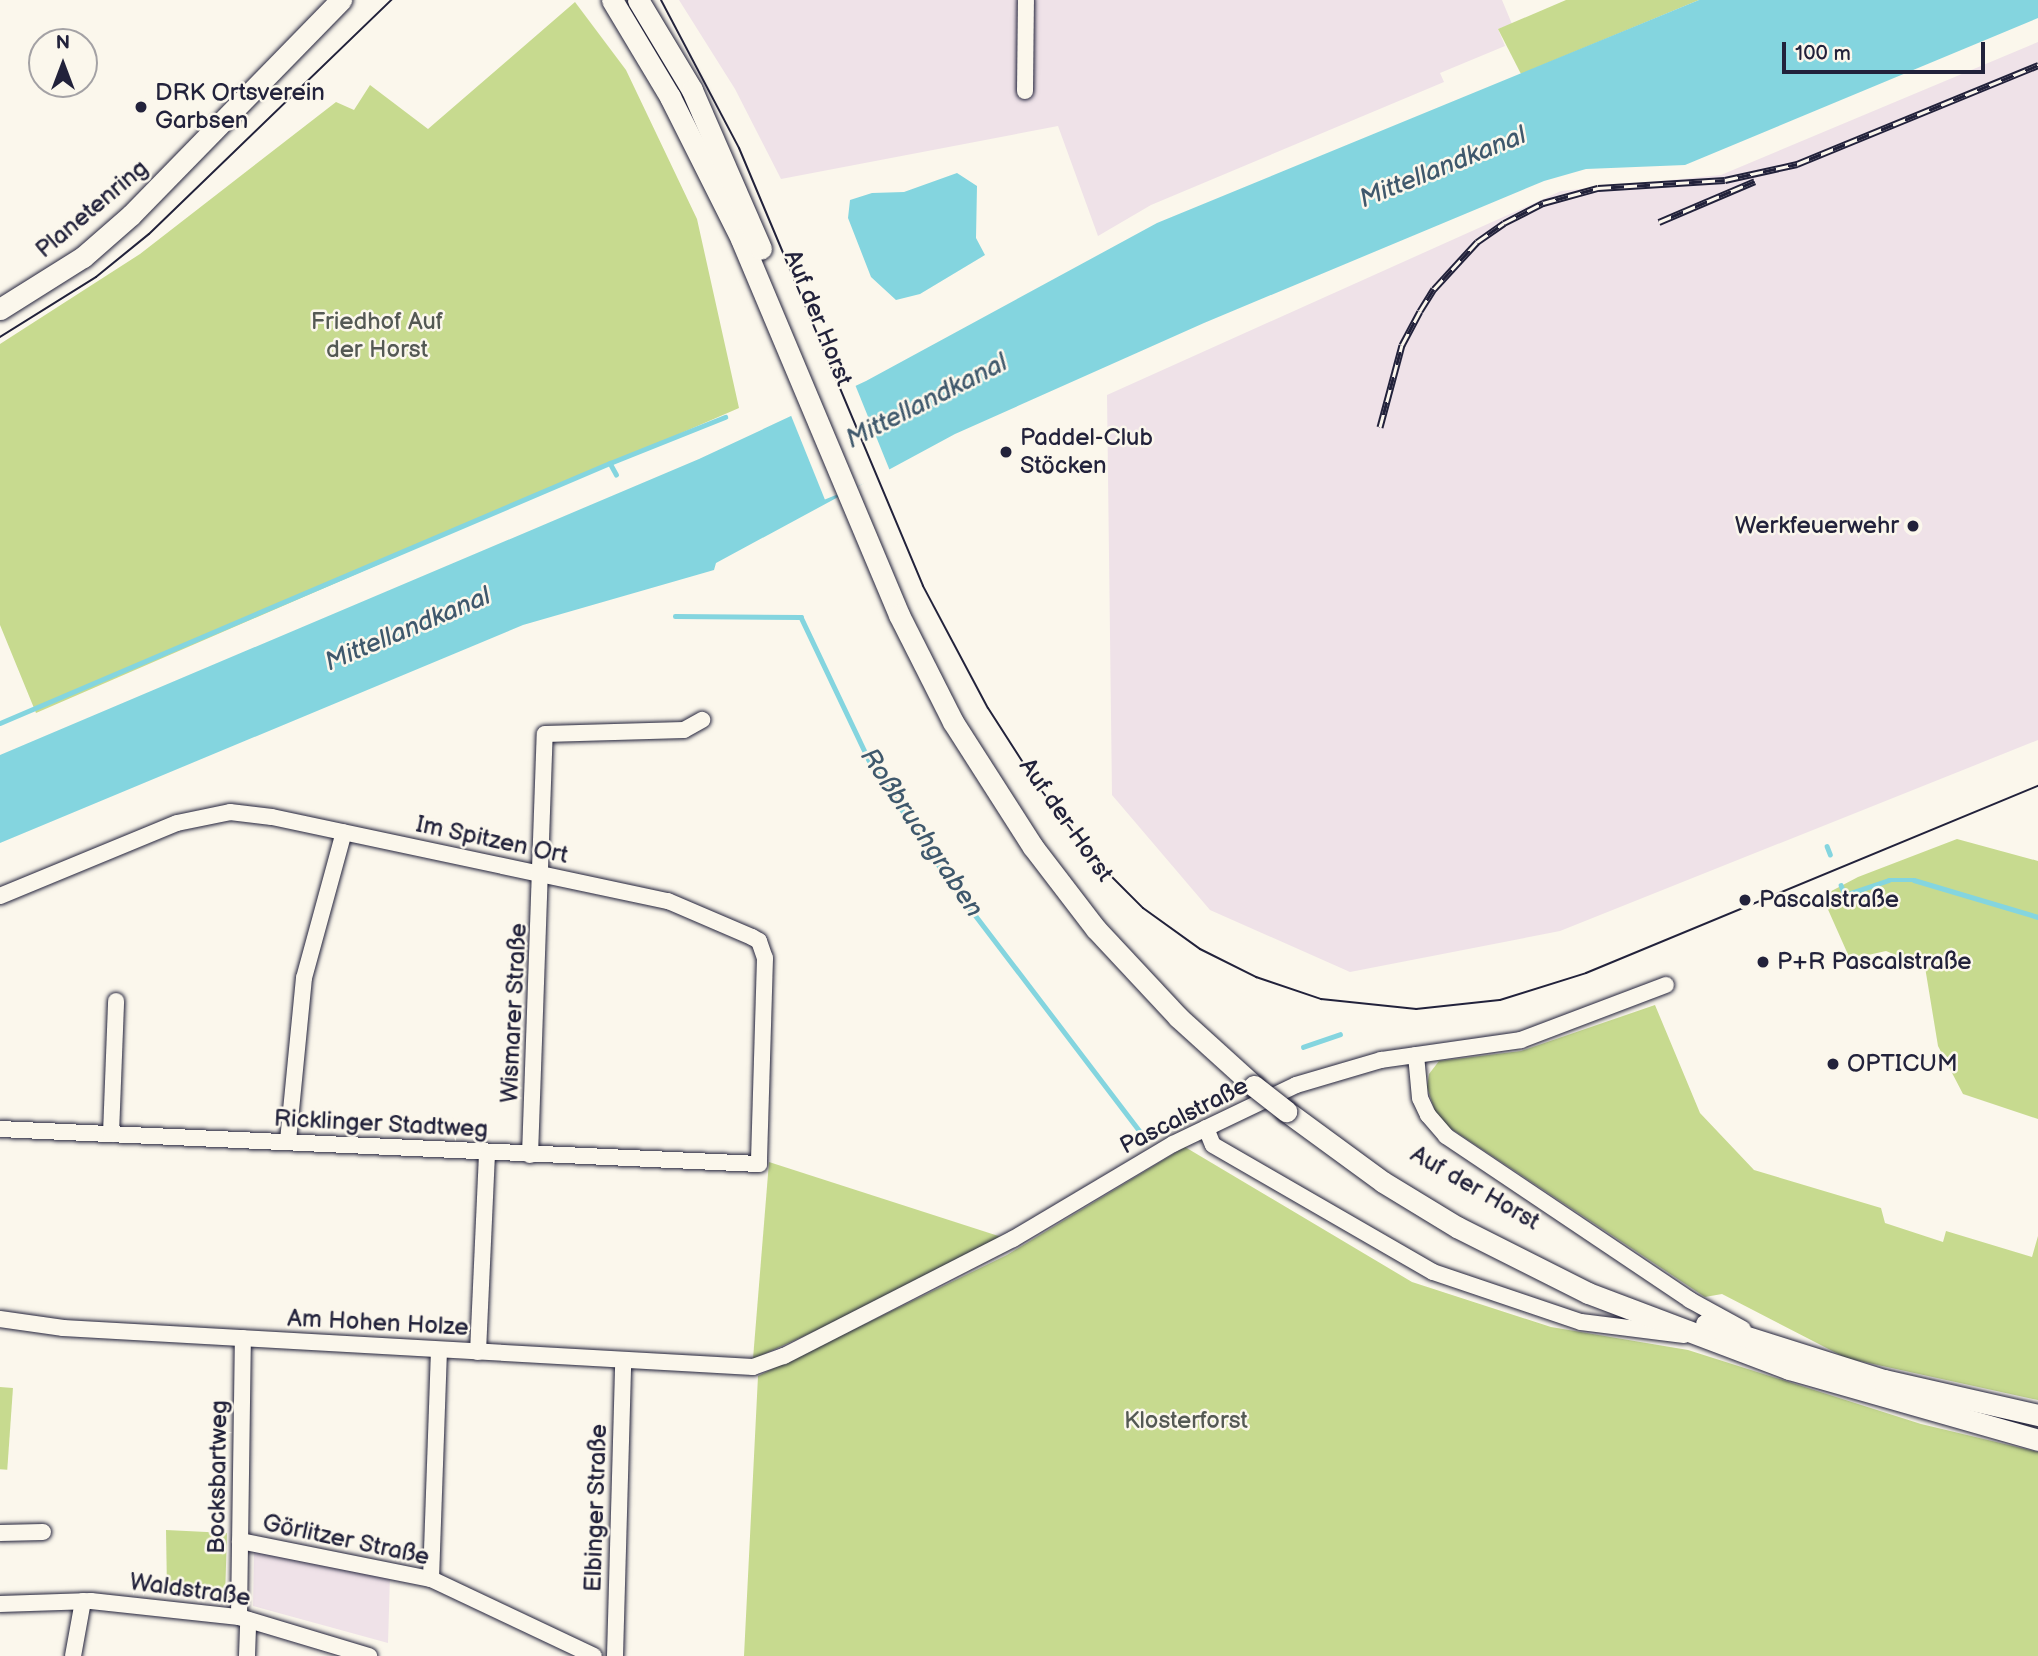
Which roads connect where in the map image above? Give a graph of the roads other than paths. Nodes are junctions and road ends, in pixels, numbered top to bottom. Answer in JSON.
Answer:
{"nodes":[{"id":1,"x":341,"y":0,"type":"edge"},
{"id":2,"x":347,"y":0,"type":"edge"},
{"id":3,"x":612,"y":0,"type":"edge"},
{"id":4,"x":638,"y":0,"type":"edge"},
{"id":5,"x":1026,"y":0,"type":"edge"},
{"id":6,"x":327,"y":18,"type":"junction"},
{"id":7,"x":1025,"y":91,"type":"dead end"},
{"id":8,"x":0,"y":309,"type":"edge"},
{"id":9,"x":809,"y":383,"type":"junction"},
{"id":10,"x":702,"y":720,"type":"dead end"},
{"id":11,"x":344,"y":832,"type":"junction"},
{"id":12,"x":542,"y":874,"type":"junction"},
{"id":13,"x":0,"y":896,"type":"edge"},
{"id":14,"x":1666,"y":985,"type":"dead end"},
{"id":15,"x":116,"y":1002,"type":"dead end"},
{"id":16,"x":1416,"y":1055,"type":"junction"},
{"id":17,"x":1293,"y":1108,"type":"junction"},
{"id":18,"x":1206,"y":1128,"type":"junction"},
{"id":19,"x":0,"y":1129,"type":"edge"},
{"id":20,"x":111,"y":1134,"type":"junction"},
{"id":21,"x":288,"y":1141,"type":"junction"},
{"id":22,"x":487,"y":1153,"type":"junction"},
{"id":23,"x":530,"y":1155,"type":"junction"},
{"id":24,"x":759,"y":1164,"type":"joint"},
{"id":25,"x":1588,"y":1293,"type":"junction"},
{"id":26,"x":1553,"y":1313,"type":"junction"},
{"id":27,"x":0,"y":1319,"type":"edge"},
{"id":28,"x":1700,"y":1337,"type":"junction"},
{"id":29,"x":243,"y":1338,"type":"junction"},
{"id":30,"x":439,"y":1350,"type":"junction"},
{"id":31,"x":478,"y":1352,"type":"junction"},
{"id":32,"x":1795,"y":1355,"type":"junction"},
{"id":33,"x":623,"y":1361,"type":"junction"},
{"id":34,"x":753,"y":1367,"type":"joint"},
{"id":35,"x":2038,"y":1415,"type":"edge"},
{"id":36,"x":2038,"y":1440,"type":"edge"},
{"id":37,"x":43,"y":1532,"type":"dead end"},
{"id":38,"x":0,"y":1533,"type":"edge"},
{"id":39,"x":240,"y":1541,"type":"junction"},
{"id":40,"x":431,"y":1579,"type":"junction"},
{"id":41,"x":83,"y":1601,"type":"junction"},
{"id":42,"x":0,"y":1604,"type":"edge"},
{"id":43,"x":243,"y":1619,"type":"junction"},
{"id":44,"x":73,"y":1656,"type":"edge"},
{"id":45,"x":247,"y":1656,"type":"edge"},
{"id":46,"x":369,"y":1656,"type":"edge"},
{"id":47,"x":594,"y":1656,"type":"edge"},
{"id":48,"x":615,"y":1656,"type":"edge"}],
"edges":[{"from":1,"to":6,"type":"street","name":"Planetenring"},
{"from":2,"to":6,"type":"street","name":"Planetenring"},
{"from":3,"to":9,"type":"street","name":"Auf der Horst"},
{"from":4,"to":9,"type":"street","name":"Auf der Horst"},
{"from":5,"to":7,"type":"street"},
{"from":6,"to":8,"type":"street","name":"Planetenring"},
{"from":9,"to":17,"type":"street","name":"Auf der Horst"},
{"from":10,"to":12,"type":"street","name":"Wismarer Straße"},
{"from":11,"to":12,"type":"street","name":"Im Spitzen Ort"},
{"from":11,"to":13,"type":"street","name":"Im Spitzen Ort"},
{"from":11,"to":21,"type":"street"},
{"from":12,"to":23,"type":"street","name":"Wismarer Straße"},
{"from":12,"to":24,"type":"street","name":"Im Spitzen Ort"},
{"from":14,"to":16,"type":"street","name":"Pascalstraße"},
{"from":15,"to":20,"type":"street"},
{"from":16,"to":18,"type":"street","name":"Pascalstraße"},
{"from":16,"to":32,"type":"street","name":"Auf der Horst"},
{"from":17,"to":25,"type":"street","name":"Auf der Horst"},
{"from":17,"to":32,"type":"street","name":"Auf der Horst"},
{"from":18,"to":26,"type":"street","name":"Auf der Horst"},
{"from":18,"to":34,"type":"street","name":"Pascalstraße"},
{"from":19,"to":20,"type":"street","name":"Ricklinger Stadtweg"},
{"from":20,"to":21,"type":"street","name":"Ricklinger Stadtweg"},
{"from":21,"to":22,"type":"street","name":"Ricklinger Stadtweg"},
{"from":22,"to":23,"type":"street","name":"Ricklinger Stadtweg"},
{"from":22,"to":31,"type":"street"},
{"from":23,"to":24,"type":"street","name":"Ricklinger Stadtweg"},
{"from":25,"to":26,"type":"street","name":"Auf der Horst"},
{"from":25,"to":28,"type":"street","name":"Auf der Horst"},
{"from":26,"to":28,"type":"street","name":"Auf der Horst"},
{"from":27,"to":29,"type":"street","name":"Am Hohen Holze"},
{"from":28,"to":36,"type":"street","name":"Auf der Horst"},
{"from":29,"to":30,"type":"street","name":"Am Hohen Holze"},
{"from":29,"to":39,"type":"street","name":"Bocksbartweg"},
{"from":30,"to":31,"type":"street","name":"Am Hohen Holze"},
{"from":30,"to":40,"type":"street"},
{"from":31,"to":33,"type":"street","name":"Am Hohen Holze"},
{"from":32,"to":35,"type":"street","name":"Auf der Horst"},
{"from":33,"to":34,"type":"street","name":"Am Hohen Holze"},
{"from":33,"to":48,"type":"street","name":"Elbinger Straße"},
{"from":37,"to":38,"type":"street"},
{"from":39,"to":40,"type":"street","name":"Görlitzer Straße"},
{"from":39,"to":43,"type":"street","name":"Bocksbartweg"},
{"from":40,"to":47,"type":"street","name":"Görlitzer Straße"},
{"from":41,"to":42,"type":"street","name":"Waldstraße"},
{"from":41,"to":43,"type":"street","name":"Waldstraße"},
{"from":41,"to":44,"type":"street"},
{"from":43,"to":45,"type":"street","name":"Bocksbartweg"},
{"from":43,"to":46,"type":"street","name":"Waldstraße"}]}
